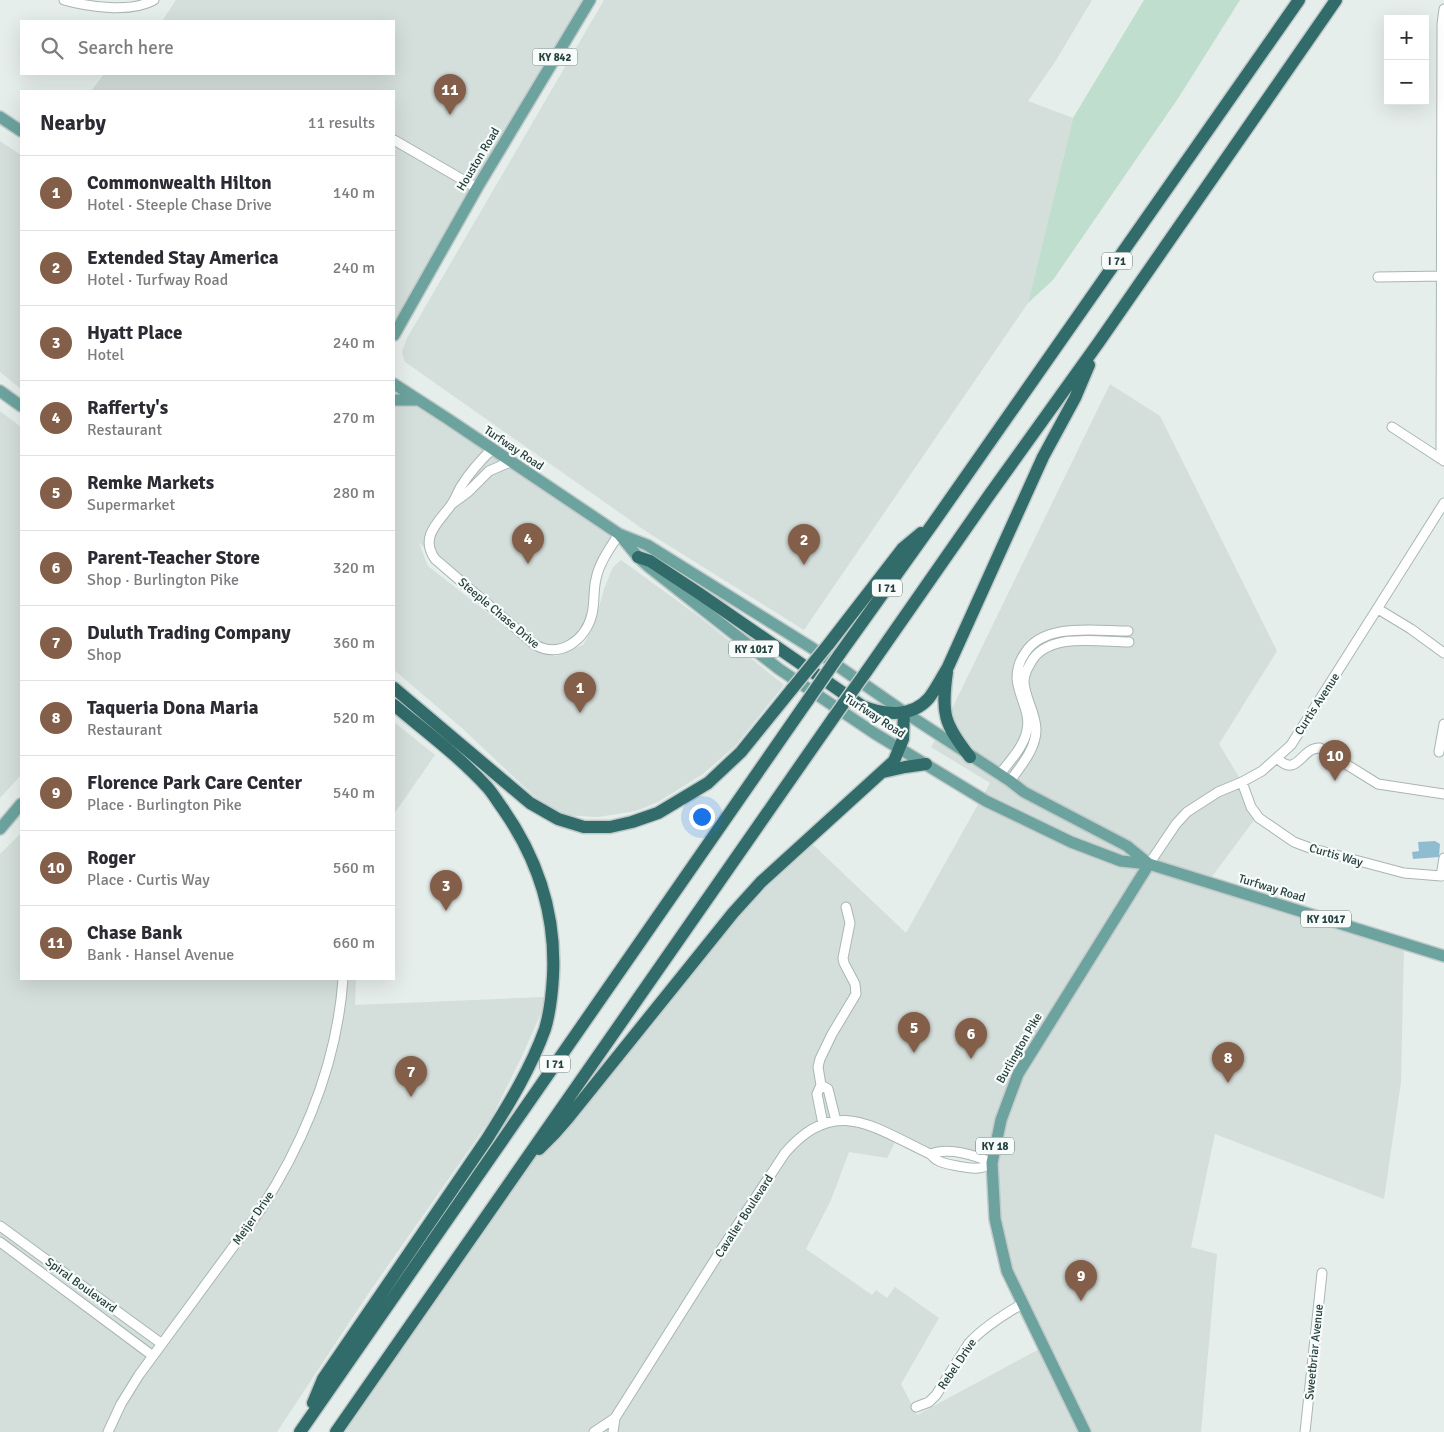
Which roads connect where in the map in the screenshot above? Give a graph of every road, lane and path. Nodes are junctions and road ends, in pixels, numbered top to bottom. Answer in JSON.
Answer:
{"nodes":[{"id":1,"x":64,"y":0,"type":"edge"},
{"id":2,"x":154,"y":0,"type":"edge"},
{"id":3,"x":590,"y":0,"type":"edge"},
{"id":4,"x":1300,"y":0,"type":"edge"},
{"id":5,"x":1336,"y":0,"type":"edge"},
{"id":6,"x":1444,"y":9,"type":"edge"},
{"id":7,"x":0,"y":117,"type":"edge"},
{"id":8,"x":1443,"y":119,"type":"edge"},
{"id":9,"x":20,"y":130,"type":"edge"},
{"id":10,"x":395,"y":141,"type":"edge"},
{"id":11,"x":477,"y":188,"type":"junction"},
{"id":12,"x":1443,"y":276,"type":"edge"},
{"id":13,"x":1378,"y":277,"type":"dead end"},
{"id":14,"x":395,"y":333,"type":"edge"},
{"id":15,"x":1099,"y":342,"type":"junction"},
{"id":16,"x":395,"y":385,"type":"edge"},
{"id":17,"x":0,"y":391,"type":"edge"},
{"id":18,"x":395,"y":400,"type":"edge"},
{"id":19,"x":418,"y":400,"type":"junction"},
{"id":20,"x":20,"y":405,"type":"edge"},
{"id":21,"x":1392,"y":427,"type":"dead end"},
{"id":22,"x":492,"y":449,"type":"junction"},
{"id":23,"x":1442,"y":460,"type":"edge"},
{"id":24,"x":510,"y":462,"type":"junction"},
{"id":25,"x":453,"y":503,"type":"junction"},
{"id":26,"x":1444,"y":503,"type":"edge"},
{"id":27,"x":934,"y":522,"type":"junction"},
{"id":28,"x":619,"y":534,"type":"junction"},
{"id":29,"x":638,"y":557,"type":"junction"},
{"id":30,"x":1378,"y":609,"type":"junction"},
{"id":31,"x":1128,"y":630,"type":"dead end"},
{"id":32,"x":1130,"y":642,"type":"dead end"},
{"id":33,"x":1444,"y":654,"type":"edge"},
{"id":34,"x":948,"y":667,"type":"junction"},
{"id":35,"x":395,"y":689,"type":"edge"},
{"id":36,"x":395,"y":706,"type":"edge"},
{"id":37,"x":904,"y":712,"type":"junction"},
{"id":38,"x":1444,"y":724,"type":"edge"},
{"id":39,"x":900,"y":749,"type":"junction"},
{"id":40,"x":1439,"y":752,"type":"dead end"},
{"id":41,"x":970,"y":757,"type":"junction"},
{"id":42,"x":1278,"y":759,"type":"junction"},
{"id":43,"x":926,"y":764,"type":"junction"},
{"id":44,"x":881,"y":772,"type":"junction"},
{"id":45,"x":999,"y":775,"type":"junction"},
{"id":46,"x":1010,"y":781,"type":"junction"},
{"id":47,"x":1242,"y":782,"type":"junction"},
{"id":48,"x":1444,"y":794,"type":"edge"},
{"id":49,"x":20,"y":805,"type":"edge"},
{"id":50,"x":0,"y":829,"type":"edge"},
{"id":51,"x":1444,"y":858,"type":"edge"},
{"id":52,"x":1148,"y":864,"type":"junction"},
{"id":53,"x":846,"y":907,"type":"dead end"},
{"id":54,"x":1444,"y":956,"type":"edge"},
{"id":55,"x":343,"y":980,"type":"edge"},
{"id":56,"x":821,"y":1085,"type":"junction"},
{"id":57,"x":836,"y":1121,"type":"junction"},
{"id":58,"x":823,"y":1124,"type":"junction"},
{"id":59,"x":992,"y":1163,"type":"junction"},
{"id":60,"x":522,"y":1164,"type":"junction"},
{"id":61,"x":0,"y":1226,"type":"edge"},
{"id":62,"x":0,"y":1242,"type":"edge"},
{"id":63,"x":1322,"y":1272,"type":"dead end"},
{"id":64,"x":1022,"y":1304,"type":"junction"},
{"id":65,"x":162,"y":1344,"type":"junction"},
{"id":66,"x":153,"y":1356,"type":"junction"},
{"id":67,"x":916,"y":1407,"type":"dead end"},
{"id":68,"x":615,"y":1418,"type":"junction"},
{"id":69,"x":301,"y":1430,"type":"edge"},
{"id":70,"x":108,"y":1432,"type":"edge"},
{"id":71,"x":336,"y":1432,"type":"edge"},
{"id":72,"x":594,"y":1432,"type":"edge"},
{"id":73,"x":613,"y":1432,"type":"edge"},
{"id":74,"x":1085,"y":1432,"type":"edge"},
{"id":75,"x":1305,"y":1432,"type":"edge"}],
"edges":[{"from":1,"to":2,"type":"street"},
{"from":3,"to":11,"type":"main road","name":"Houston Road","number":"KY 842"},
{"from":4,"to":27,"type":"highway","number":"I 71"},
{"from":5,"to":15,"type":"highway","number":"I 71"},
{"from":6,"to":8,"type":"street"},
{"from":7,"to":9,"type":"main road"},
{"from":8,"to":12,"type":"street"},
{"from":10,"to":11,"type":"street"},
{"from":11,"to":14,"type":"main road","name":"Houston Road","number":"KY 842"},
{"from":12,"to":13,"type":"street"},
{"from":12,"to":23,"type":"street"},
{"from":15,"to":34,"type":"highway"},
{"from":15,"to":60,"type":"highway","number":"I 71","bridge":true},
{"from":16,"to":19,"type":"main road","name":"Turfway Road","number":"KY 1017"},
{"from":17,"to":20,"type":"main road"},
{"from":18,"to":19,"type":"main road"},
{"from":19,"to":22,"type":"main road","name":"Turfway Road","number":"KY 1017"},
{"from":21,"to":23,"type":"street"},
{"from":22,"to":24,"type":"main road","name":"Turfway Road","number":"KY 1017"},
{"from":22,"to":25,"type":"street","name":"Steeple Chase Drive"},
{"from":24,"to":25,"type":"street","name":"Steeple Chase Drive"},
{"from":24,"to":28,"type":"main road","name":"Turfway Road","number":"KY 1017"},
{"from":25,"to":28,"type":"street","name":"Steeple Chase Drive"},
{"from":26,"to":30,"type":"street","name":"Curtis Avenue"},
{"from":27,"to":35,"type":"highway","bridge":true},
{"from":27,"to":69,"type":"highway","number":"I 71","bridge":true},
{"from":28,"to":29,"type":"main road","name":"Turfway Road","number":"KY 1017"},
{"from":28,"to":37,"type":"main road","name":"Turfway Road","number":"KY 1017"},
{"from":29,"to":37,"type":"highway"},
{"from":29,"to":39,"type":"main road","name":"Turfway Road","number":"KY 1017"},
{"from":30,"to":33,"type":"street"},
{"from":30,"to":42,"type":"street","name":"Curtis Avenue"},
{"from":31,"to":45,"type":"street"},
{"from":32,"to":46,"type":"street"},
{"from":34,"to":37,"type":"highway"},
{"from":34,"to":41,"type":"highway"},
{"from":36,"to":69,"type":"highway"},
{"from":37,"to":39,"type":"highway"},
{"from":37,"to":41,"type":"main road","name":"Turfway Road","number":"KY 1017"},
{"from":38,"to":40,"type":"street"},
{"from":39,"to":43,"type":"main road","name":"Turfway Road","number":"KY 1017"},
{"from":39,"to":44,"type":"highway"},
{"from":41,"to":45,"type":"main road","name":"Turfway Road","number":"KY 1017"},
{"from":42,"to":47,"type":"street","name":"Curtis Avenue"},
{"from":42,"to":48,"type":"street"},
{"from":43,"to":44,"type":"highway"},
{"from":43,"to":52,"type":"main road","name":"Turfway Road","number":"KY 1017"},
{"from":44,"to":60,"type":"highway"},
{"from":45,"to":46,"type":"main road","name":"Turfway Road","number":"KY 1017"},
{"from":46,"to":52,"type":"main road","name":"Turfway Road","number":"KY 1017"},
{"from":47,"to":51,"type":"street","name":"Curtis Way"},
{"from":47,"to":52,"type":"street","name":"Curtis Avenue"},
{"from":49,"to":50,"type":"main road"},
{"from":52,"to":54,"type":"main road","name":"Turfway Road","number":"KY 1017"},
{"from":52,"to":59,"type":"main road","name":"Burlington Pike","number":"KY 18"},
{"from":53,"to":56,"type":"street"},
{"from":55,"to":65,"type":"street","name":"Meijer Drive"},
{"from":56,"to":57,"type":"street"},
{"from":56,"to":58,"type":"street"},
{"from":57,"to":58,"type":"street","name":"Cavalier Boulevard"},
{"from":57,"to":59,"type":"street","name":"Cavalier Boulevard"},
{"from":58,"to":68,"type":"street","name":"Cavalier Boulevard"},
{"from":59,"to":64,"type":"main road","name":"Burlington Pike","number":"KY 18"},
{"from":60,"to":71,"type":"highway","number":"I 71"},
{"from":61,"to":65,"type":"street","name":"Spiral Boulevard"},
{"from":62,"to":66,"type":"street","name":"Spiral Boulevard"},
{"from":63,"to":75,"type":"street","name":"Sweetbriar Avenue"},
{"from":64,"to":67,"type":"street","name":"Rebel Drive"},
{"from":64,"to":74,"type":"main road","name":"Burlington Pike","number":"KY 18"},
{"from":65,"to":66,"type":"street","name":"Meijer Drive"},
{"from":66,"to":70,"type":"street","name":"Meijer Drive"},
{"from":68,"to":72,"type":"street","name":"Cavalier Boulevard"},
{"from":68,"to":73,"type":"street","name":"Cavalier Boulevard"}]}
